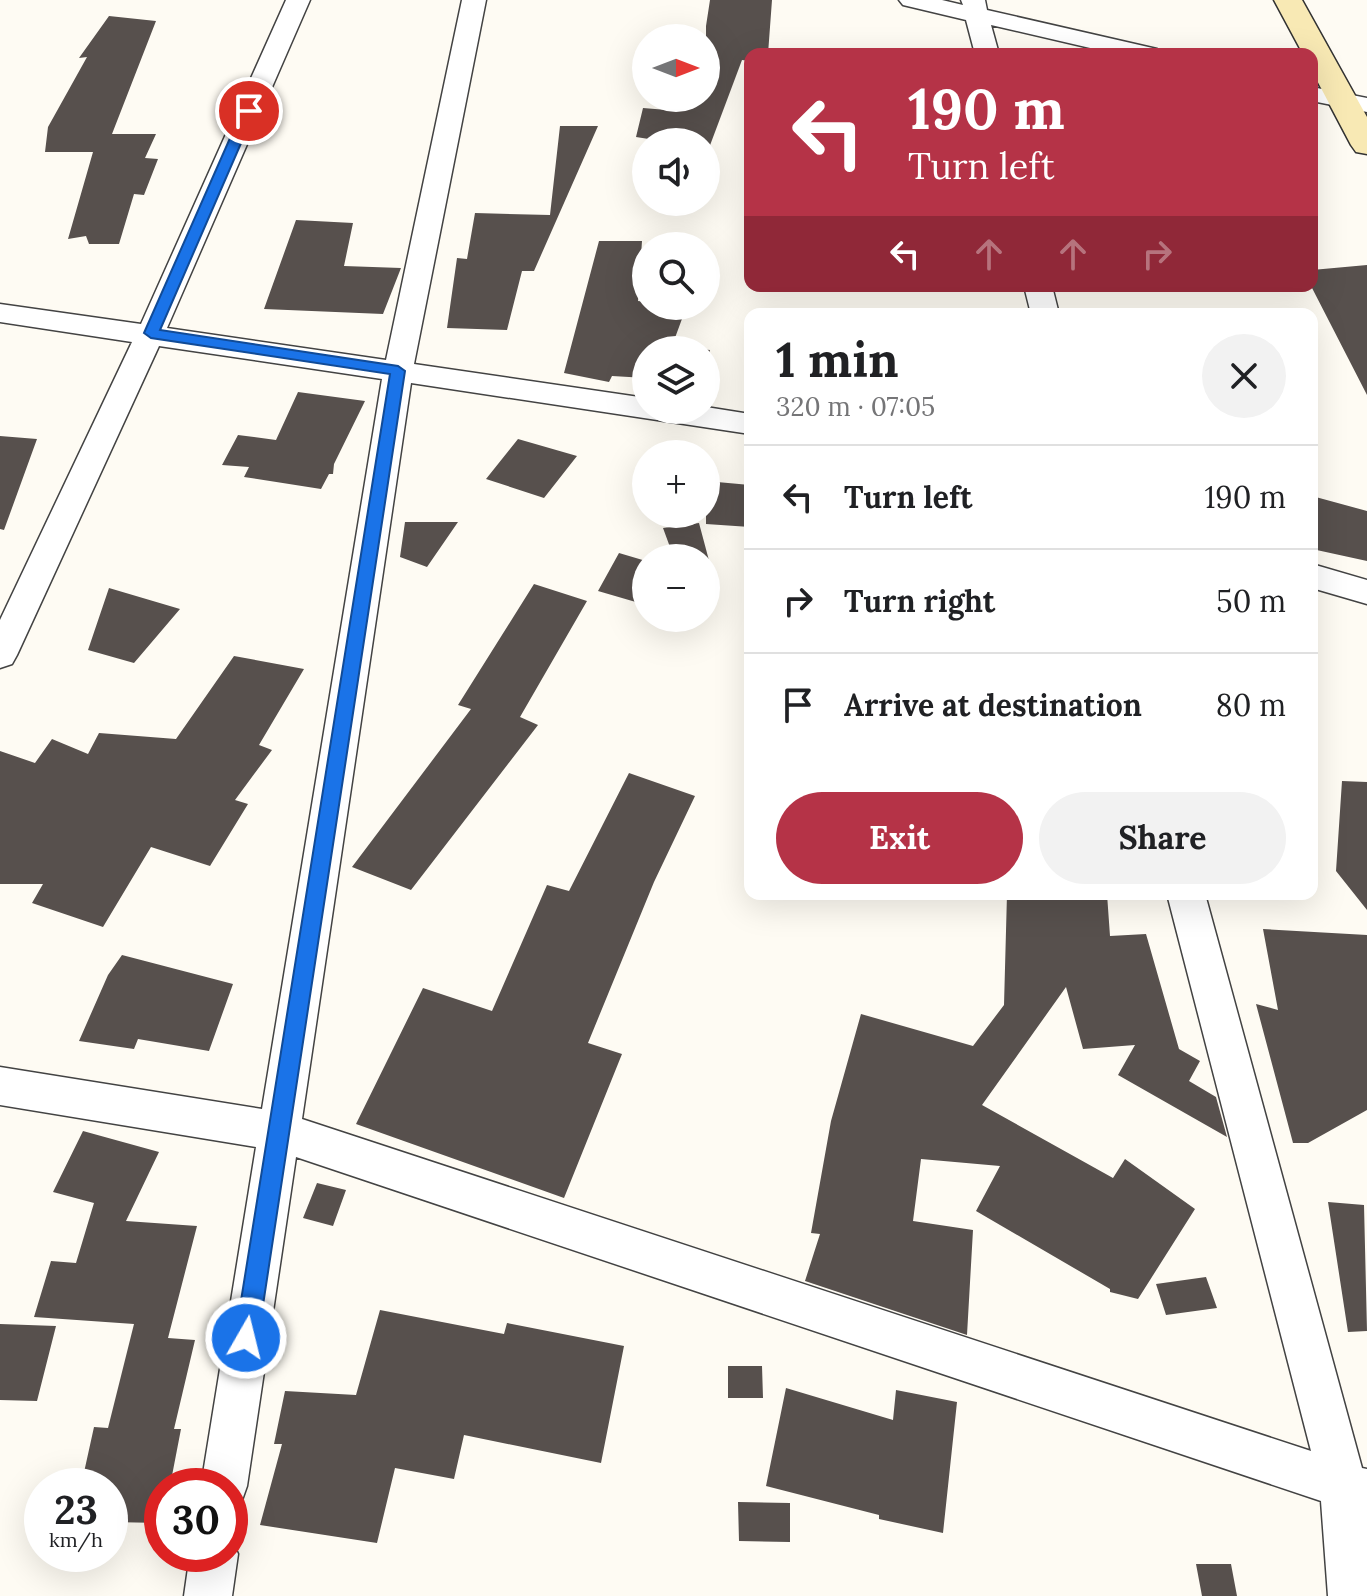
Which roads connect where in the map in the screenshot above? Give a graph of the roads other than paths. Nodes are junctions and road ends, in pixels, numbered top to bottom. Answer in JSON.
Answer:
{"nodes":[{"id":1,"x":298,"y":0,"type":"edge"},
{"id":2,"x":474,"y":0,"type":"edge"},
{"id":3,"x":911,"y":0,"type":"edge"},
{"id":4,"x":1288,"y":0,"type":"edge"},
{"id":5,"x":975,"y":6,"type":"edge"},
{"id":6,"x":986,"y":48,"type":"edge"},
{"id":7,"x":1126,"y":48,"type":"edge"},
{"id":8,"x":1313,"y":48,"type":"edge"},
{"id":9,"x":1318,"y":58,"type":"edge"},
{"id":10,"x":1340,"y":100,"type":"edge"},
{"id":11,"x":1367,"y":145,"type":"edge"},
{"id":12,"x":0,"y":313,"type":"edge"},
{"id":13,"x":151,"y":333,"type":"junction"},
{"id":14,"x":398,"y":371,"type":"junction"},
{"id":15,"x":632,"y":406,"type":"edge"},
{"id":16,"x":720,"y":419,"type":"edge"},
{"id":17,"x":744,"y":423,"type":"edge"},
{"id":18,"x":1318,"y":578,"type":"edge"},
{"id":19,"x":1367,"y":592,"type":"edge"},
{"id":20,"x":0,"y":655,"type":"edge"},
{"id":21,"x":1188,"y":900,"type":"edge"},
{"id":22,"x":0,"y":1086,"type":"edge"},
{"id":23,"x":277,"y":1131,"type":"junction"},
{"id":24,"x":227,"y":1468,"type":"edge"},
{"id":25,"x":1356,"y":1490,"type":"edge"},
{"id":26,"x":211,"y":1572,"type":"edge"},
{"id":27,"x":208,"y":1596,"type":"edge"},
{"id":28,"x":1352,"y":1596,"type":"edge"}],
"edges":[{"from":1,"to":13,"type":"street"},
{"from":2,"to":14,"type":"street"},
{"from":3,"to":5,"type":"street"},
{"from":4,"to":8,"type":"street"},
{"from":5,"to":6,"type":"street"},
{"from":5,"to":7,"type":"street"},
{"from":9,"to":10,"type":"street"},
{"from":10,"to":11,"type":"street"},
{"from":12,"to":13,"type":"street"},
{"from":13,"to":14,"type":"street"},
{"from":13,"to":20,"type":"street"},
{"from":14,"to":15,"type":"street"},
{"from":14,"to":23,"type":"street"},
{"from":16,"to":17,"type":"street"},
{"from":18,"to":19,"type":"street"},
{"from":21,"to":25,"type":"street"},
{"from":22,"to":23,"type":"street"},
{"from":23,"to":24,"type":"street"},
{"from":23,"to":25,"type":"street"},
{"from":25,"to":28,"type":"street"},
{"from":26,"to":27,"type":"street"}]}
